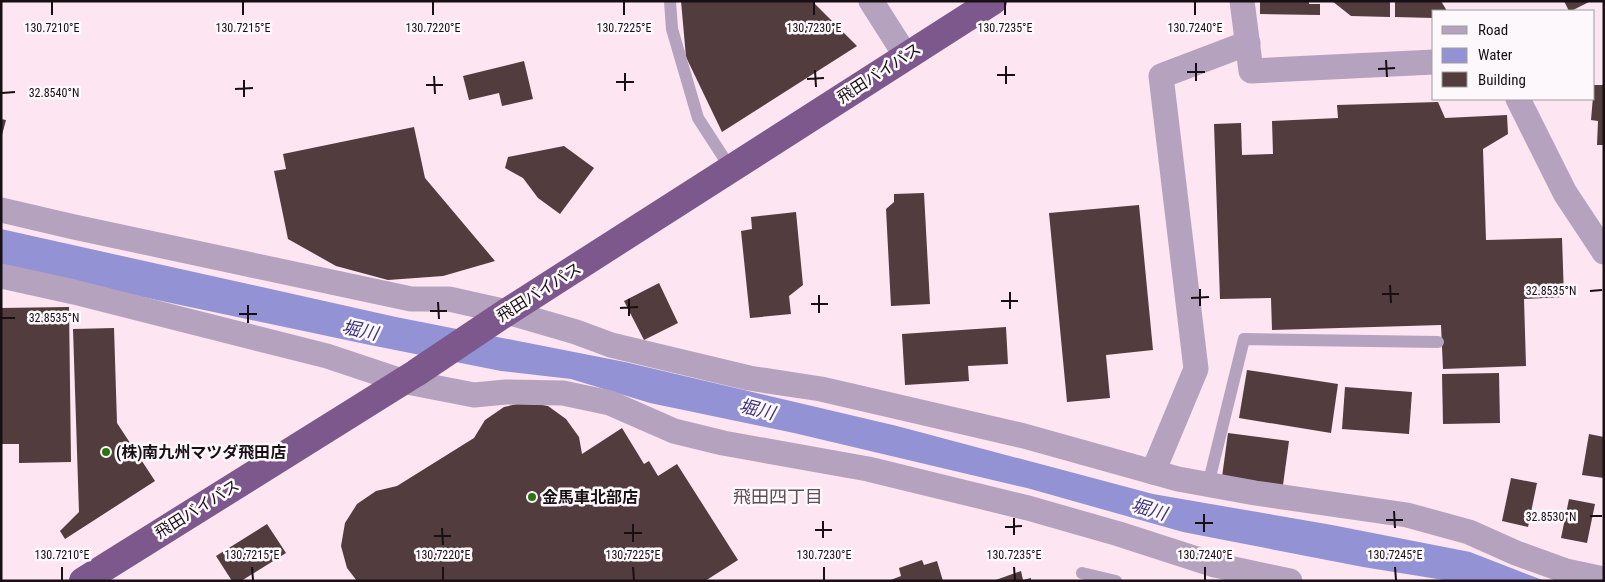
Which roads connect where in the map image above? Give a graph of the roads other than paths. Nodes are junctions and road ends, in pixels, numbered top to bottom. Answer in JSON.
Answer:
{"nodes":[{"id":1,"x":670,"y":1,"type":"edge"},
{"id":2,"x":871,"y":1,"type":"edge"},
{"id":3,"x":993,"y":1,"type":"edge"},
{"id":4,"x":1242,"y":1,"type":"edge"},
{"id":5,"x":1248,"y":42,"type":"junction"},
{"id":6,"x":906,"y":56,"type":"junction"},
{"id":7,"x":1432,"y":62,"type":"edge"},
{"id":8,"x":1518,"y":100,"type":"edge"},
{"id":9,"x":731,"y":169,"type":"junction"},
{"id":10,"x":1,"y":210,"type":"edge"},
{"id":11,"x":1604,"y":252,"type":"edge"},
{"id":12,"x":1,"y":276,"type":"edge"},
{"id":13,"x":499,"y":318,"type":"junction"},
{"id":14,"x":1438,"y":342,"type":"dead end"},
{"id":15,"x":409,"y":377,"type":"junction"},
{"id":16,"x":1152,"y":472,"type":"junction"},
{"id":17,"x":1208,"y":485,"type":"junction"},
{"id":18,"x":1082,"y":572,"type":"dead end"},
{"id":19,"x":1604,"y":579,"type":"edge"},
{"id":20,"x":83,"y":581,"type":"edge"},
{"id":21,"x":1116,"y":581,"type":"edge"},
{"id":22,"x":1290,"y":581,"type":"edge"}],
"edges":[{"from":1,"to":9,"type":"lane"},
{"from":2,"to":6,"type":"street"},
{"from":3,"to":6,"type":"highway","name":"飛田バイパス"},
{"from":4,"to":5,"type":"street"},
{"from":5,"to":7,"type":"street"},
{"from":5,"to":16,"type":"street"},
{"from":6,"to":9,"type":"highway","name":"飛田バイパス"},
{"from":8,"to":11,"type":"street"},
{"from":9,"to":13,"type":"highway","name":"飛田バイパス"},
{"from":10,"to":13,"type":"street"},
{"from":12,"to":15,"type":"street"},
{"from":13,"to":15,"type":"highway","name":"飛田バイパス"},
{"from":13,"to":16,"type":"street"},
{"from":14,"to":17,"type":"lane"},
{"from":15,"to":20,"type":"highway","name":"飛田バイパス"},
{"from":15,"to":22,"type":"street"},
{"from":16,"to":17,"type":"street"},
{"from":17,"to":19,"type":"street"},
{"from":18,"to":21,"type":"lane"}]}
